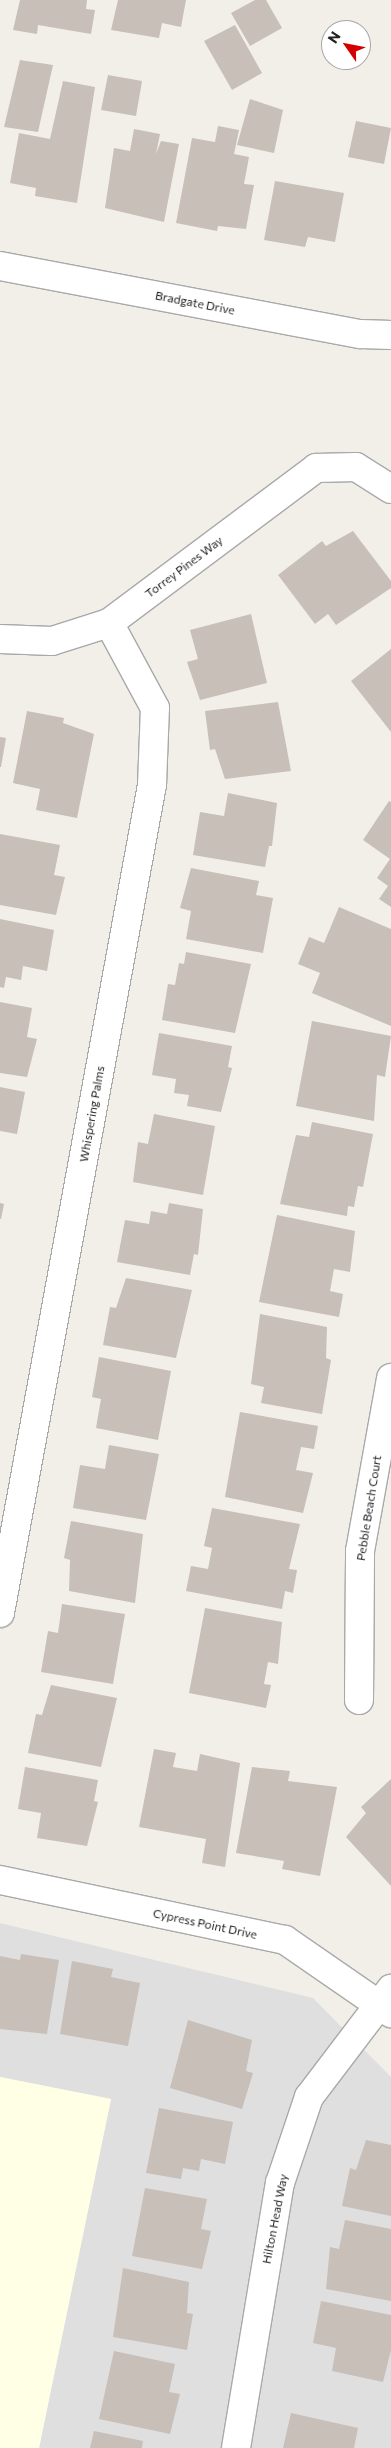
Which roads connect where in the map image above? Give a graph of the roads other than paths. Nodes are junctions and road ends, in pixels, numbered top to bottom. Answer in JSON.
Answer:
{"nodes":[{"id":1,"x":0,"y":266,"type":"edge"},
{"id":2,"x":391,"y":335,"type":"edge"},
{"id":3,"x":391,"y":489,"type":"edge"},
{"id":4,"x":109,"y":623,"type":"junction"},
{"id":5,"x":0,"y":639,"type":"edge"},
{"id":6,"x":391,"y":1378,"type":"edge"},
{"id":7,"x":0,"y":1614,"type":"edge"},
{"id":8,"x":358,"y":1700,"type":"dead end"},
{"id":9,"x":0,"y":1880,"type":"edge"},
{"id":10,"x":387,"y":2002,"type":"edge"},
{"id":11,"x":236,"y":2448,"type":"edge"}],
"edges":[{"from":1,"to":2,"type":"street","name":"Bradgate Drive"},
{"from":3,"to":4,"type":"street","name":"Torrey Pines Way"},
{"from":4,"to":5,"type":"street","name":"Torrey Pines Way"},
{"from":4,"to":7,"type":"street","name":"Whispering Palms"},
{"from":6,"to":8,"type":"street","name":"Pebble Beach Court"},
{"from":9,"to":10,"type":"street","name":"Cypress Point Drive"},
{"from":10,"to":11,"type":"street","name":"Hilton Head Way"}]}
